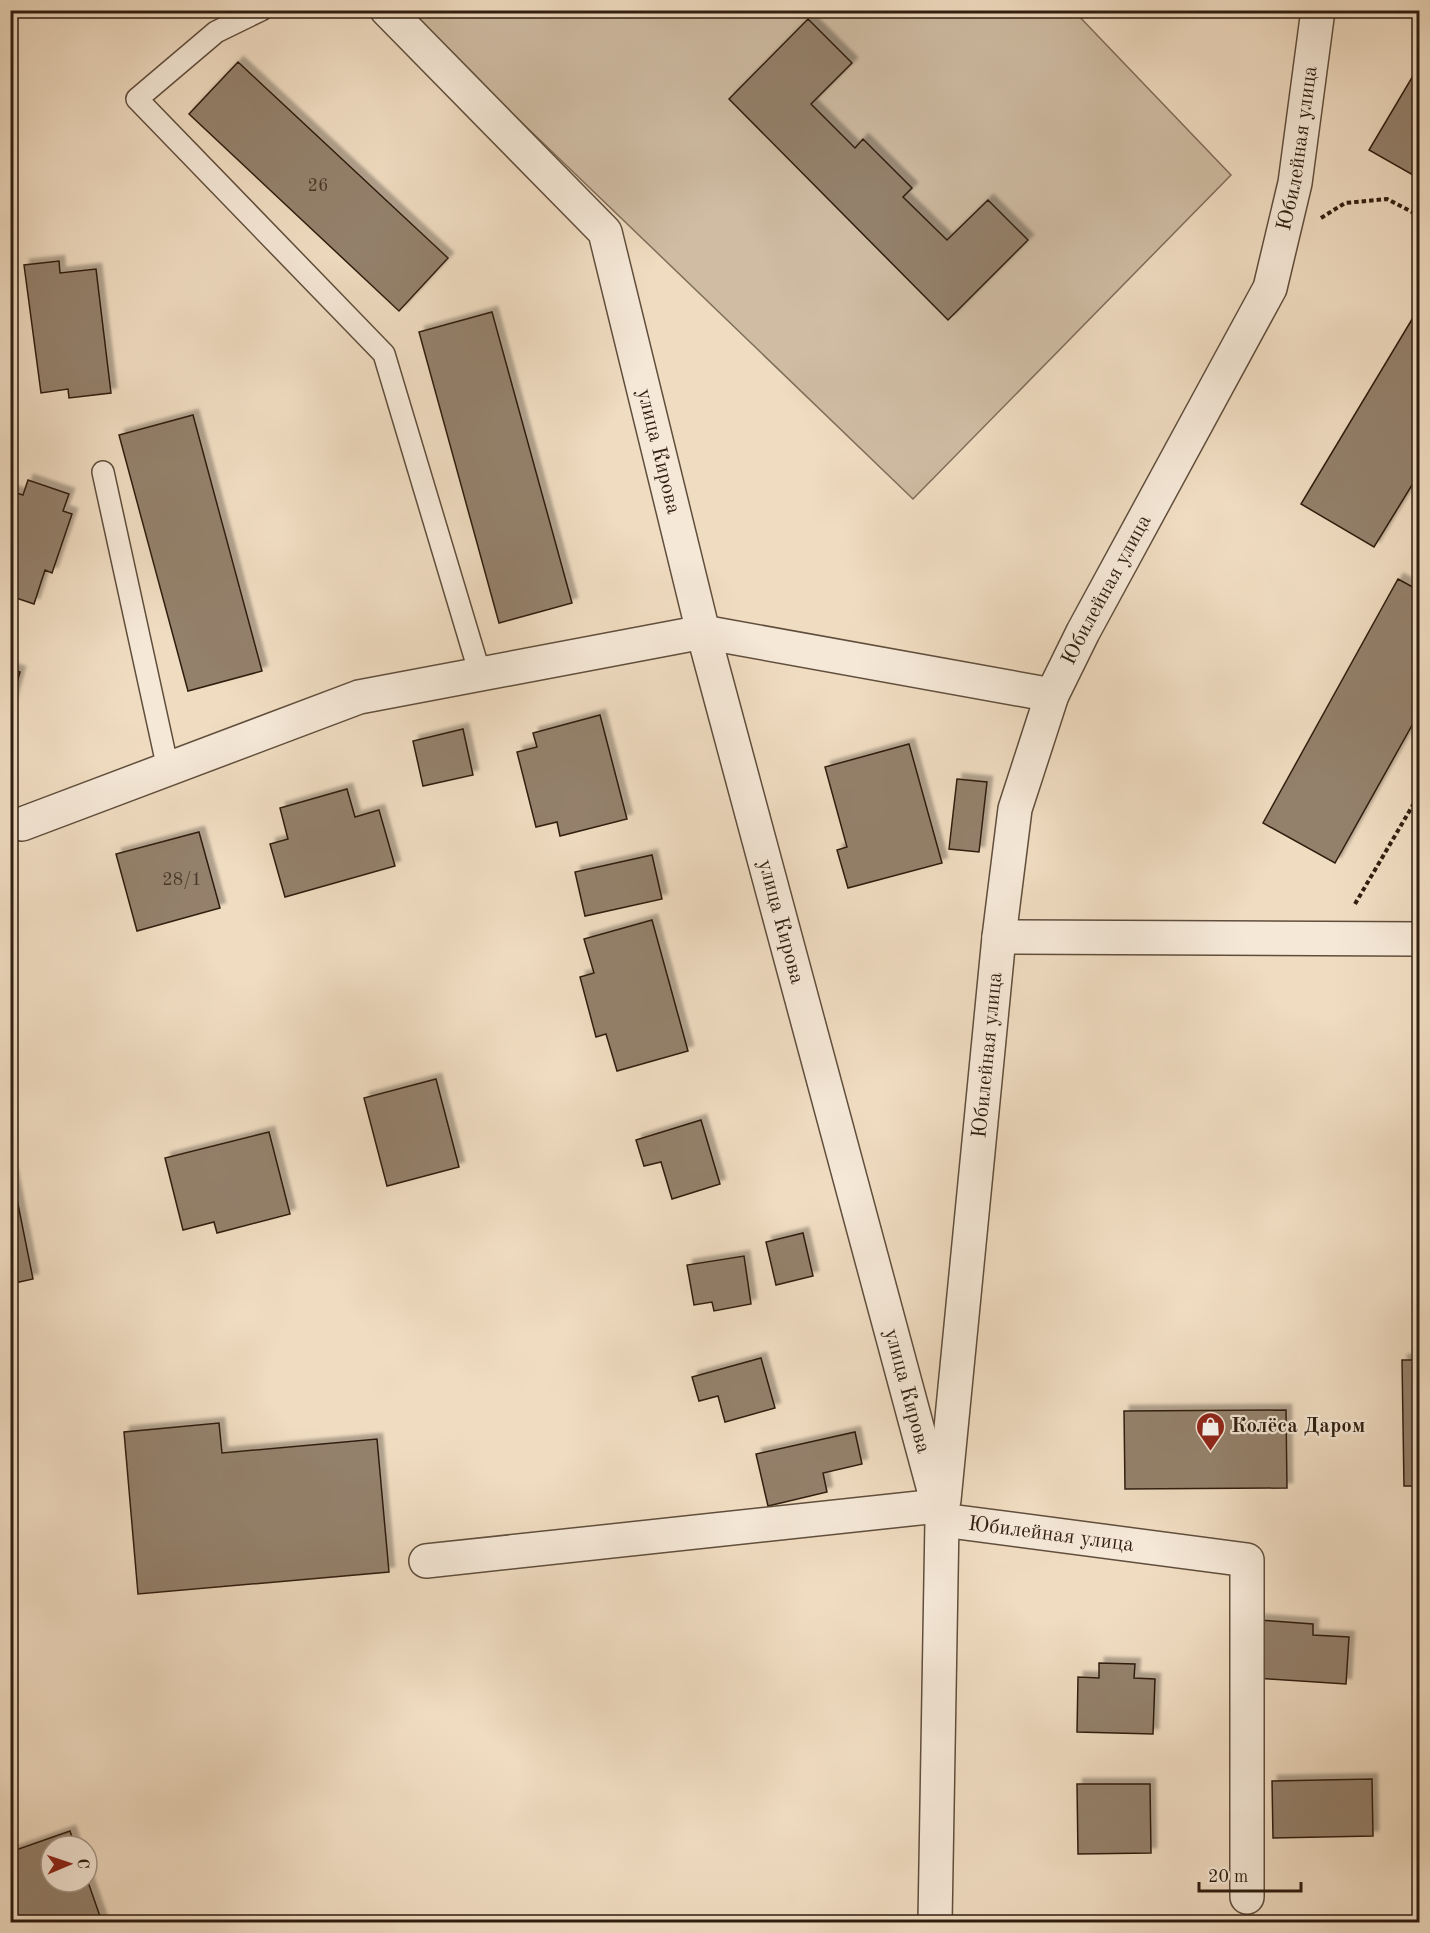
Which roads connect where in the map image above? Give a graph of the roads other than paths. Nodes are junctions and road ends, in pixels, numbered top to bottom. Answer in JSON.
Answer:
{"nodes":[{"id":1,"x":261,"y":10,"type":"edge"},
{"id":2,"x":387,"y":10,"type":"edge"},
{"id":3,"x":1318,"y":10,"type":"edge"},
{"id":4,"x":103,"y":472,"type":"dead end"},
{"id":5,"x":703,"y":632,"type":"junction"},
{"id":6,"x":480,"y":674,"type":"junction"},
{"id":7,"x":1052,"y":695,"type":"junction"},
{"id":8,"x":168,"y":769,"type":"junction"},
{"id":9,"x":22,"y":824,"type":"dead end"},
{"id":10,"x":999,"y":938,"type":"junction"},
{"id":11,"x":1419,"y":939,"type":"edge"},
{"id":12,"x":940,"y":1513,"type":"junction"},
{"id":13,"x":426,"y":1561,"type":"dead end"},
{"id":14,"x":1247,"y":1897,"type":"dead end"},
{"id":15,"x":935,"y":1923,"type":"edge"}],
"edges":[{"from":1,"to":6,"type":"lane"},
{"from":2,"to":5,"type":"street","name":"улица Кирова"},
{"from":3,"to":7,"type":"street","name":"Юбилейная улица"},
{"from":4,"to":8,"type":"lane"},
{"from":5,"to":6,"type":"street"},
{"from":5,"to":7,"type":"street"},
{"from":5,"to":12,"type":"street","name":"улица Кирова"},
{"from":6,"to":8,"type":"street"},
{"from":7,"to":10,"type":"street","name":"Юбилейная улица"},
{"from":8,"to":9,"type":"street"},
{"from":10,"to":11,"type":"street"},
{"from":10,"to":12,"type":"street","name":"Юбилейная улица"},
{"from":12,"to":13,"type":"street"},
{"from":12,"to":14,"type":"street","name":"Юбилейная улица"},
{"from":12,"to":15,"type":"street","name":"улица Кирова"}]}
